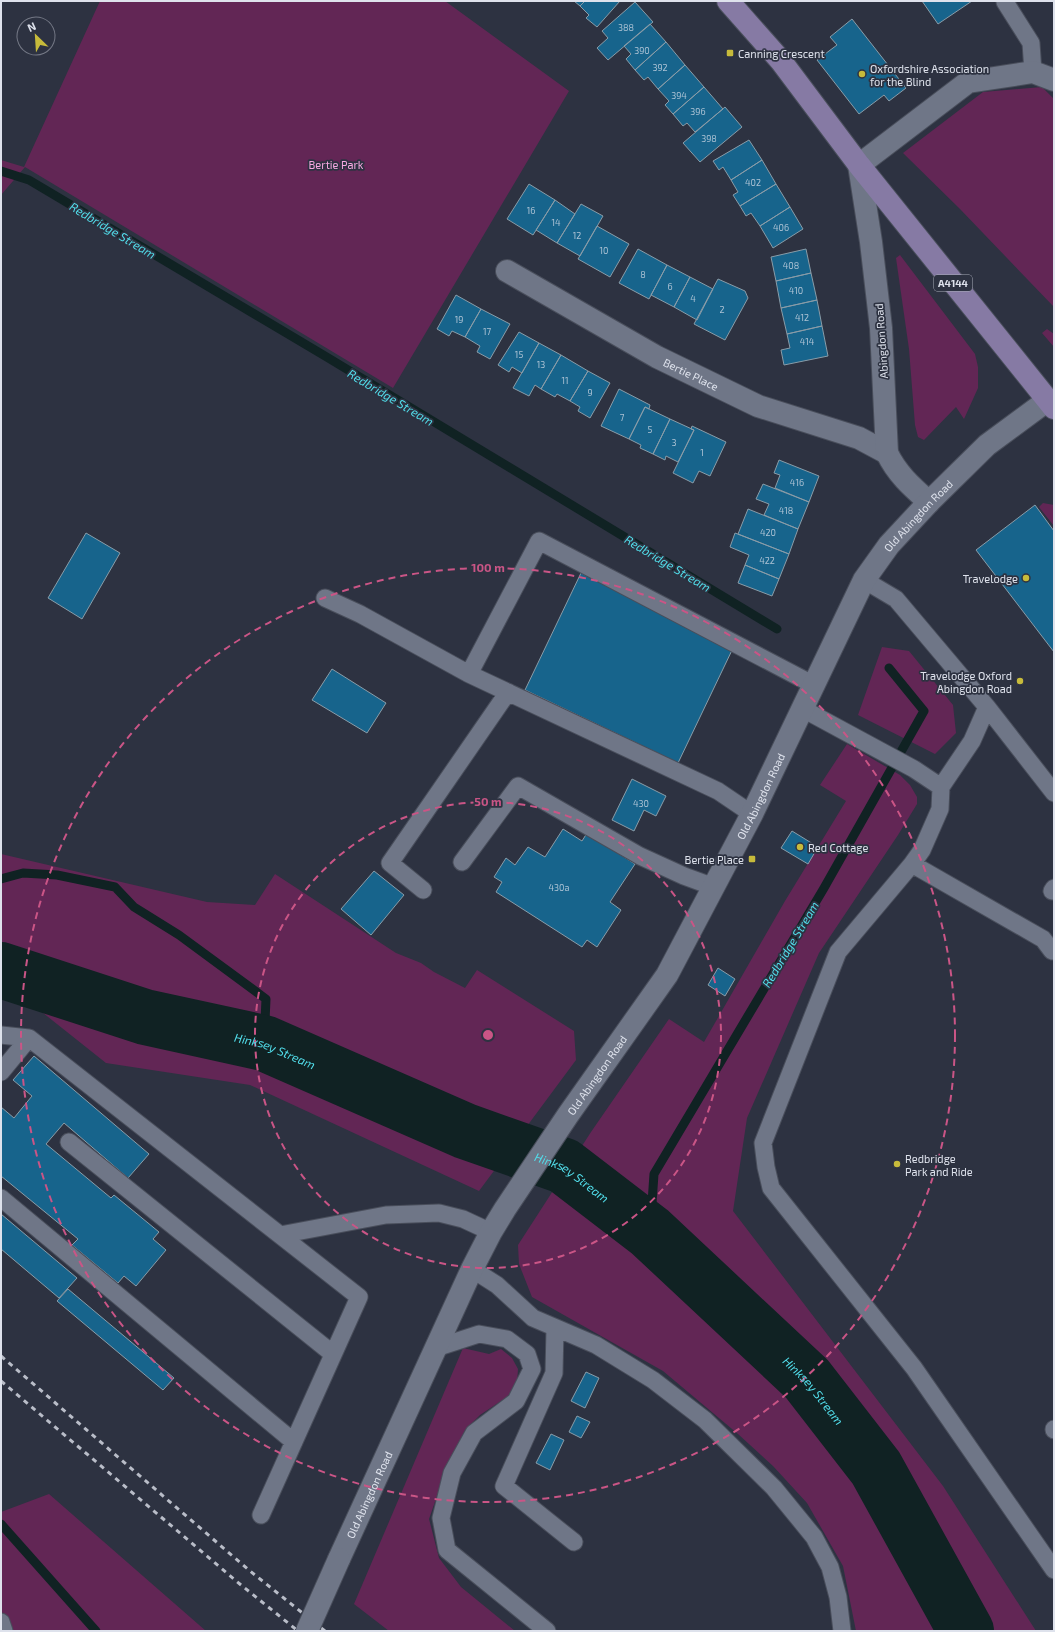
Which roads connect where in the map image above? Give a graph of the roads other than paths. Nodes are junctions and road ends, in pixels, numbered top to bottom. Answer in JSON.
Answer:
{"nodes":[{"id":1,"x":728,"y":1,"type":"edge"},
{"id":2,"x":1005,"y":2,"type":"dead end"},
{"id":3,"x":1032,"y":72,"type":"junction"},
{"id":4,"x":1054,"y":80,"type":"edge"},
{"id":5,"x":859,"y":165,"type":"junction"},
{"id":6,"x":507,"y":271,"type":"dead end"},
{"id":7,"x":1052,"y":403,"type":"edge"},
{"id":8,"x":887,"y":453,"type":"junction"},
{"id":9,"x":929,"y":502,"type":"junction"},
{"id":10,"x":864,"y":580,"type":"junction"},
{"id":11,"x":326,"y":598,"type":"dead end"},
{"id":12,"x":469,"y":674,"type":"junction"},
{"id":13,"x":814,"y":685,"type":"junction"},
{"id":14,"x":508,"y":692,"type":"junction"},
{"id":15,"x":987,"y":707,"type":"junction"},
{"id":16,"x":803,"y":709,"type":"junction"},
{"id":17,"x":941,"y":787,"type":"junction"},
{"id":18,"x":1054,"y":793,"type":"edge"},
{"id":19,"x":752,"y":814,"type":"junction"},
{"id":20,"x":462,"y":862,"type":"dead end"},
{"id":21,"x":912,"y":864,"type":"junction"},
{"id":22,"x":714,"y":887,"type":"junction"},
{"id":23,"x":423,"y":890,"type":"dead end"},
{"id":24,"x":1054,"y":949,"type":"edge"},
{"id":25,"x":1,"y":1035,"type":"edge"},
{"id":26,"x":29,"y":1038,"type":"junction"},
{"id":27,"x":1,"y":1072,"type":"edge"},
{"id":28,"x":69,"y":1142,"type":"dead end"},
{"id":29,"x":1,"y":1198,"type":"edge"},
{"id":30,"x":491,"y":1232,"type":"junction"},
{"id":31,"x":280,"y":1235,"type":"junction"},
{"id":32,"x":472,"y":1269,"type":"junction"},
{"id":33,"x":555,"y":1328,"type":"junction"},
{"id":34,"x":433,"y":1353,"type":"junction"},
{"id":35,"x":333,"y":1354,"type":"junction"},
{"id":36,"x":532,"y":1369,"type":"junction"},
{"id":37,"x":554,"y":1373,"type":"junction"},
{"id":38,"x":294,"y":1442,"type":"junction"},
{"id":39,"x":262,"y":1515,"type":"dead end"},
{"id":40,"x":574,"y":1542,"type":"dead end"},
{"id":41,"x":1054,"y":1570,"type":"edge"},
{"id":42,"x":1,"y":1622,"type":"edge"},
{"id":43,"x":4,"y":1631,"type":"edge"},
{"id":44,"x":308,"y":1631,"type":"edge"},
{"id":45,"x":547,"y":1631,"type":"edge"},
{"id":46,"x":842,"y":1631,"type":"edge"}],
"edges":[{"from":1,"to":5,"type":"main road","name":"Abingdon Road","number":"A4144"},
{"from":2,"to":3,"type":"lane"},
{"from":3,"to":4,"type":"street"},
{"from":3,"to":5,"type":"street"},
{"from":5,"to":7,"type":"main road","name":"Abingdon Road","number":"A4144"},
{"from":5,"to":8,"type":"street","name":"Abingdon Road"},
{"from":6,"to":8,"type":"street","name":"Bertie Place"},
{"from":7,"to":9,"type":"street","name":"Old Abingdon Road"},
{"from":8,"to":9,"type":"street","name":"Abingdon Road"},
{"from":9,"to":10,"type":"street","name":"Old Abingdon Road"},
{"from":10,"to":13,"type":"street","name":"Old Abingdon Road"},
{"from":10,"to":15,"type":"lane"},
{"from":11,"to":12,"type":"lane"},
{"from":12,"to":13,"type":"lane"},
{"from":12,"to":14,"type":"lane"},
{"from":13,"to":16,"type":"street","name":"Old Abingdon Road"},
{"from":14,"to":19,"type":"lane"},
{"from":14,"to":23,"type":"lane"},
{"from":15,"to":17,"type":"lane"},
{"from":15,"to":18,"type":"lane"},
{"from":16,"to":17,"type":"lane"},
{"from":16,"to":19,"type":"street","name":"Old Abingdon Road"},
{"from":17,"to":21,"type":"lane"},
{"from":19,"to":22,"type":"street","name":"Old Abingdon Road"},
{"from":20,"to":22,"type":"lane"},
{"from":21,"to":24,"type":"lane"},
{"from":21,"to":41,"type":"lane"},
{"from":22,"to":30,"type":"street","name":"Old Abingdon Road"},
{"from":25,"to":26,"type":"lane"},
{"from":26,"to":27,"type":"lane"},
{"from":26,"to":31,"type":"lane"},
{"from":28,"to":35,"type":"lane"},
{"from":29,"to":38,"type":"lane"},
{"from":30,"to":31,"type":"lane"},
{"from":30,"to":32,"type":"street","name":"Old Abingdon Road"},
{"from":31,"to":35,"type":"lane"},
{"from":32,"to":33,"type":"lane"},
{"from":32,"to":34,"type":"street","name":"Old Abingdon Road"},
{"from":33,"to":37,"type":"lane"},
{"from":33,"to":46,"type":"lane"},
{"from":34,"to":36,"type":"lane"},
{"from":34,"to":44,"type":"street","name":"Old Abingdon Road","bridge":true},
{"from":35,"to":38,"type":"lane"},
{"from":36,"to":37,"type":"lane"},
{"from":36,"to":45,"type":"lane"},
{"from":37,"to":40,"type":"lane"},
{"from":38,"to":39,"type":"lane"},
{"from":42,"to":43,"type":"lane"}]}
